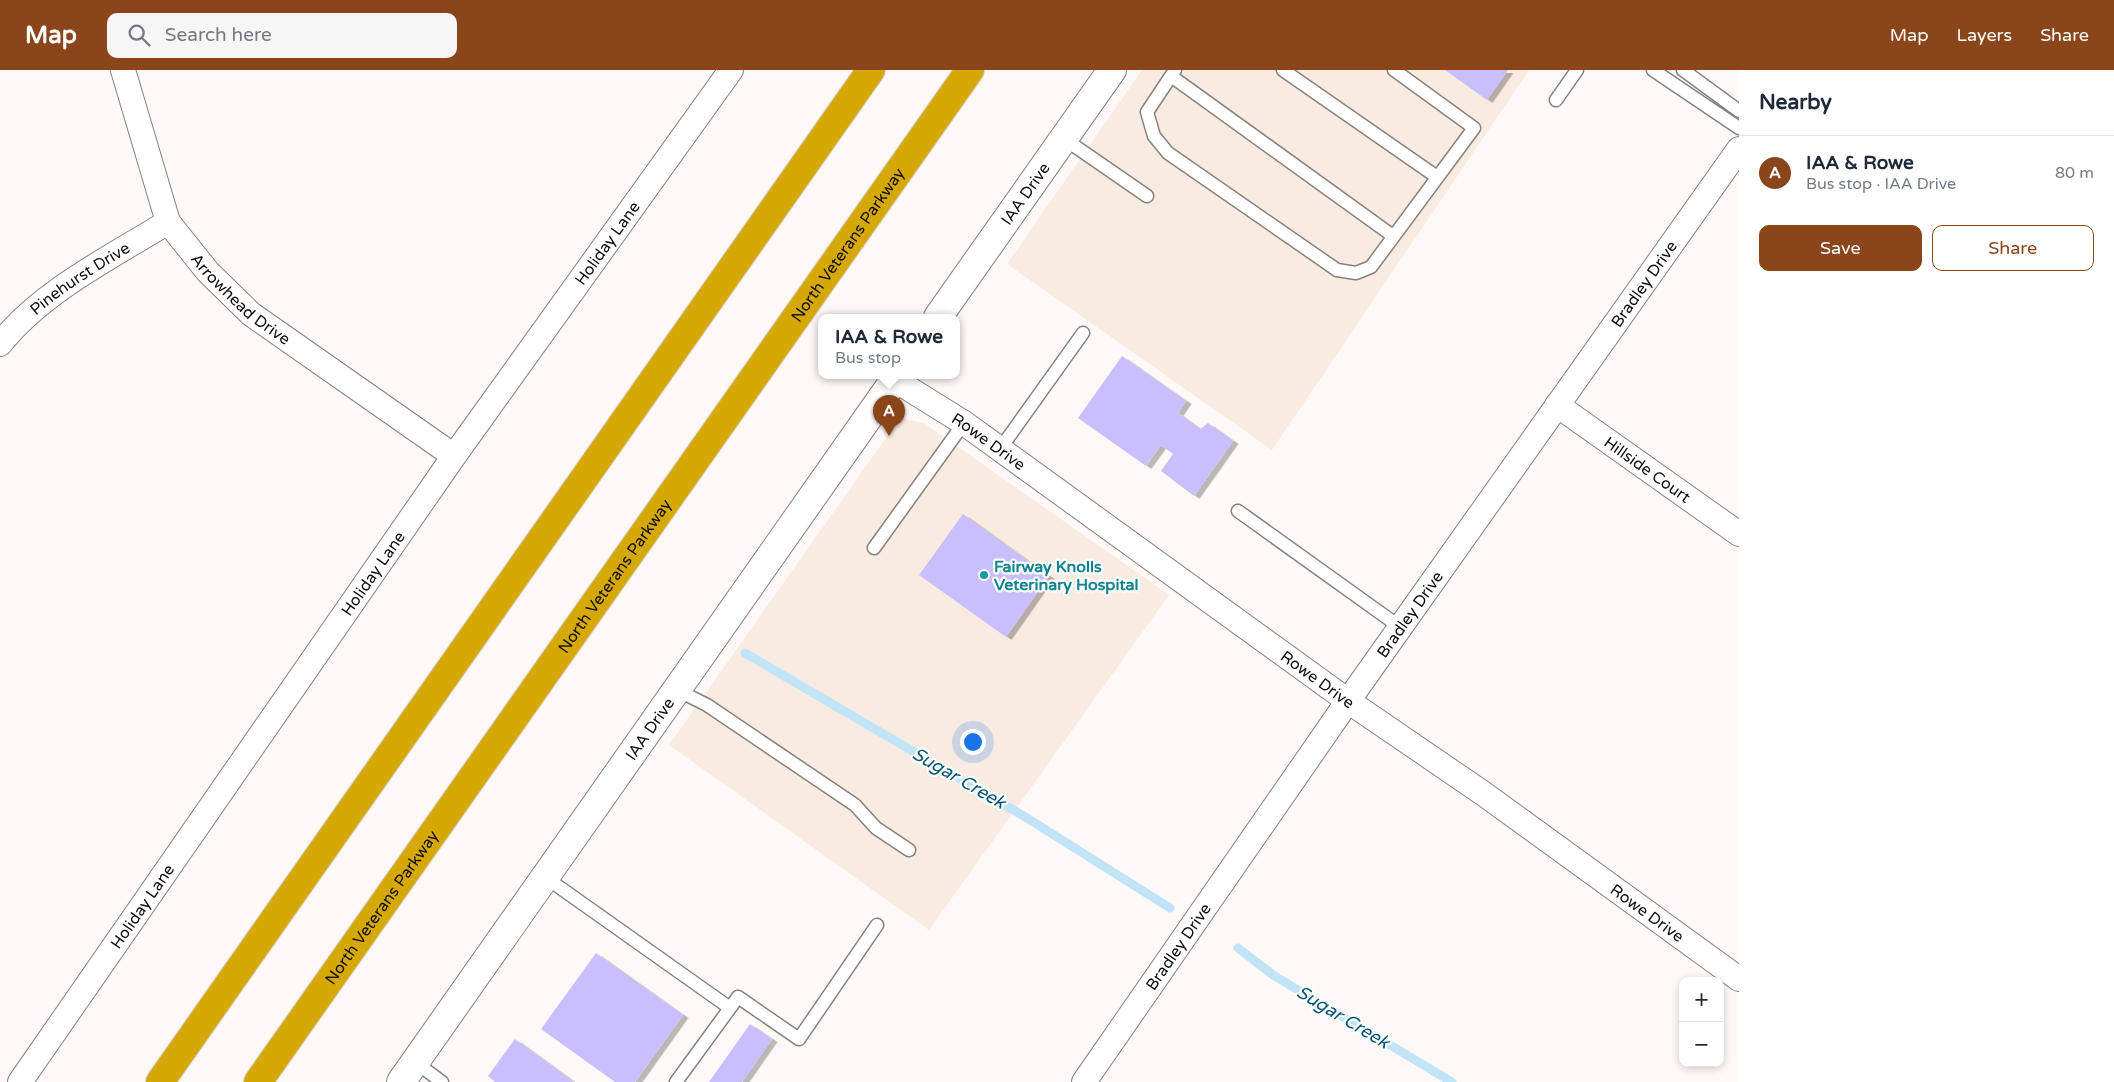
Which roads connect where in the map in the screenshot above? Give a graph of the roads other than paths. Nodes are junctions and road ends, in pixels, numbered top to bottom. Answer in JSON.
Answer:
{"nodes":[{"id":1,"x":124,"y":70,"type":"edge"},
{"id":2,"x":731,"y":70,"type":"edge"},
{"id":3,"x":871,"y":70,"type":"edge"},
{"id":4,"x":970,"y":70,"type":"edge"},
{"id":5,"x":1112,"y":70,"type":"edge"},
{"id":6,"x":1283,"y":70,"type":"edge"},
{"id":7,"x":1394,"y":70,"type":"edge"},
{"id":8,"x":1577,"y":70,"type":"edge"},
{"id":9,"x":1653,"y":70,"type":"edge"},
{"id":10,"x":1683,"y":70,"type":"edge"},
{"id":11,"x":1173,"y":73,"type":"edge"},
{"id":12,"x":1556,"y":100,"type":"dead end"},
{"id":13,"x":1739,"y":111,"type":"edge"},
{"id":14,"x":1739,"y":128,"type":"edge"},
{"id":15,"x":1064,"y":138,"type":"junction"},
{"id":16,"x":1739,"y":149,"type":"edge"},
{"id":17,"x":1437,"y":177,"type":"junction"},
{"id":18,"x":1147,"y":196,"type":"dead end"},
{"id":19,"x":168,"y":222,"type":"junction"},
{"id":20,"x":1394,"y":236,"type":"junction"},
{"id":21,"x":940,"y":314,"type":"edge"},
{"id":22,"x":1083,"y":333,"type":"dead end"},
{"id":23,"x":0,"y":344,"type":"edge"},
{"id":24,"x":896,"y":379,"type":"edge"},
{"id":25,"x":900,"y":379,"type":"edge"},
{"id":26,"x":1557,"y":405,"type":"junction"},
{"id":27,"x":964,"y":422,"type":"junction"},
{"id":28,"x":1000,"y":449,"type":"junction"},
{"id":29,"x":454,"y":456,"type":"junction"},
{"id":30,"x":1238,"y":511,"type":"dead end"},
{"id":31,"x":1739,"y":534,"type":"edge"},
{"id":32,"x":874,"y":548,"type":"dead end"},
{"id":33,"x":1400,"y":627,"type":"junction"},
{"id":34,"x":678,"y":690,"type":"junction"},
{"id":35,"x":1348,"y":701,"type":"junction"},
{"id":36,"x":909,"y":850,"type":"dead end"},
{"id":37,"x":545,"y":877,"type":"junction"},
{"id":38,"x":877,"y":925,"type":"dead end"},
{"id":39,"x":1739,"y":979,"type":"edge"},
{"id":40,"x":730,"y":1008,"type":"junction"},
{"id":41,"x":408,"y":1072,"type":"edge"},
{"id":42,"x":20,"y":1082,"type":"edge"},
{"id":43,"x":160,"y":1082,"type":"edge"},
{"id":44,"x":258,"y":1082,"type":"edge"},
{"id":45,"x":442,"y":1082,"type":"edge"},
{"id":46,"x":676,"y":1082,"type":"edge"},
{"id":47,"x":1084,"y":1082,"type":"edge"}],
"edges":[{"from":1,"to":19,"type":"street","name":"Arrowhead Drive"},
{"from":2,"to":29,"type":"street","name":"Holiday Lane"},
{"from":3,"to":43,"type":"highway"},
{"from":4,"to":44,"type":"highway","name":"North Veterans Parkway"},
{"from":5,"to":15,"type":"street","name":"IAA Drive"},
{"from":6,"to":17,"type":"lane"},
{"from":7,"to":17,"type":"lane"},
{"from":8,"to":12,"type":"lane"},
{"from":9,"to":14,"type":"lane"},
{"from":10,"to":13,"type":"lane"},
{"from":11,"to":20,"type":"lane"},
{"from":11,"to":20,"type":"lane"},
{"from":15,"to":18,"type":"lane"},
{"from":15,"to":21,"type":"street","name":"IAA Drive"},
{"from":16,"to":26,"type":"street","name":"Bradley Drive"},
{"from":17,"to":20,"type":"lane"},
{"from":19,"to":23,"type":"street","name":"Pinehurst Drive"},
{"from":19,"to":29,"type":"street","name":"Arrowhead Drive"},
{"from":22,"to":28,"type":"lane"},
{"from":24,"to":34,"type":"street","name":"IAA Drive"},
{"from":25,"to":27,"type":"street","name":"Rowe Drive"},
{"from":26,"to":31,"type":"street","name":"Hillside Court"},
{"from":26,"to":33,"type":"street","name":"Bradley Drive"},
{"from":27,"to":28,"type":"street","name":"Rowe Drive"},
{"from":27,"to":32,"type":"lane"},
{"from":28,"to":35,"type":"street","name":"Rowe Drive"},
{"from":29,"to":42,"type":"street","name":"Holiday Lane"},
{"from":30,"to":33,"type":"lane"},
{"from":33,"to":35,"type":"street","name":"Bradley Drive"},
{"from":34,"to":36,"type":"lane"},
{"from":34,"to":37,"type":"street","name":"IAA Drive"},
{"from":35,"to":39,"type":"street","name":"Rowe Drive"},
{"from":35,"to":47,"type":"street","name":"Bradley Drive"},
{"from":37,"to":40,"type":"lane"},
{"from":37,"to":41,"type":"street","name":"IAA Drive"},
{"from":38,"to":40,"type":"lane"},
{"from":40,"to":46,"type":"lane"},
{"from":41,"to":45,"type":"lane"}]}
